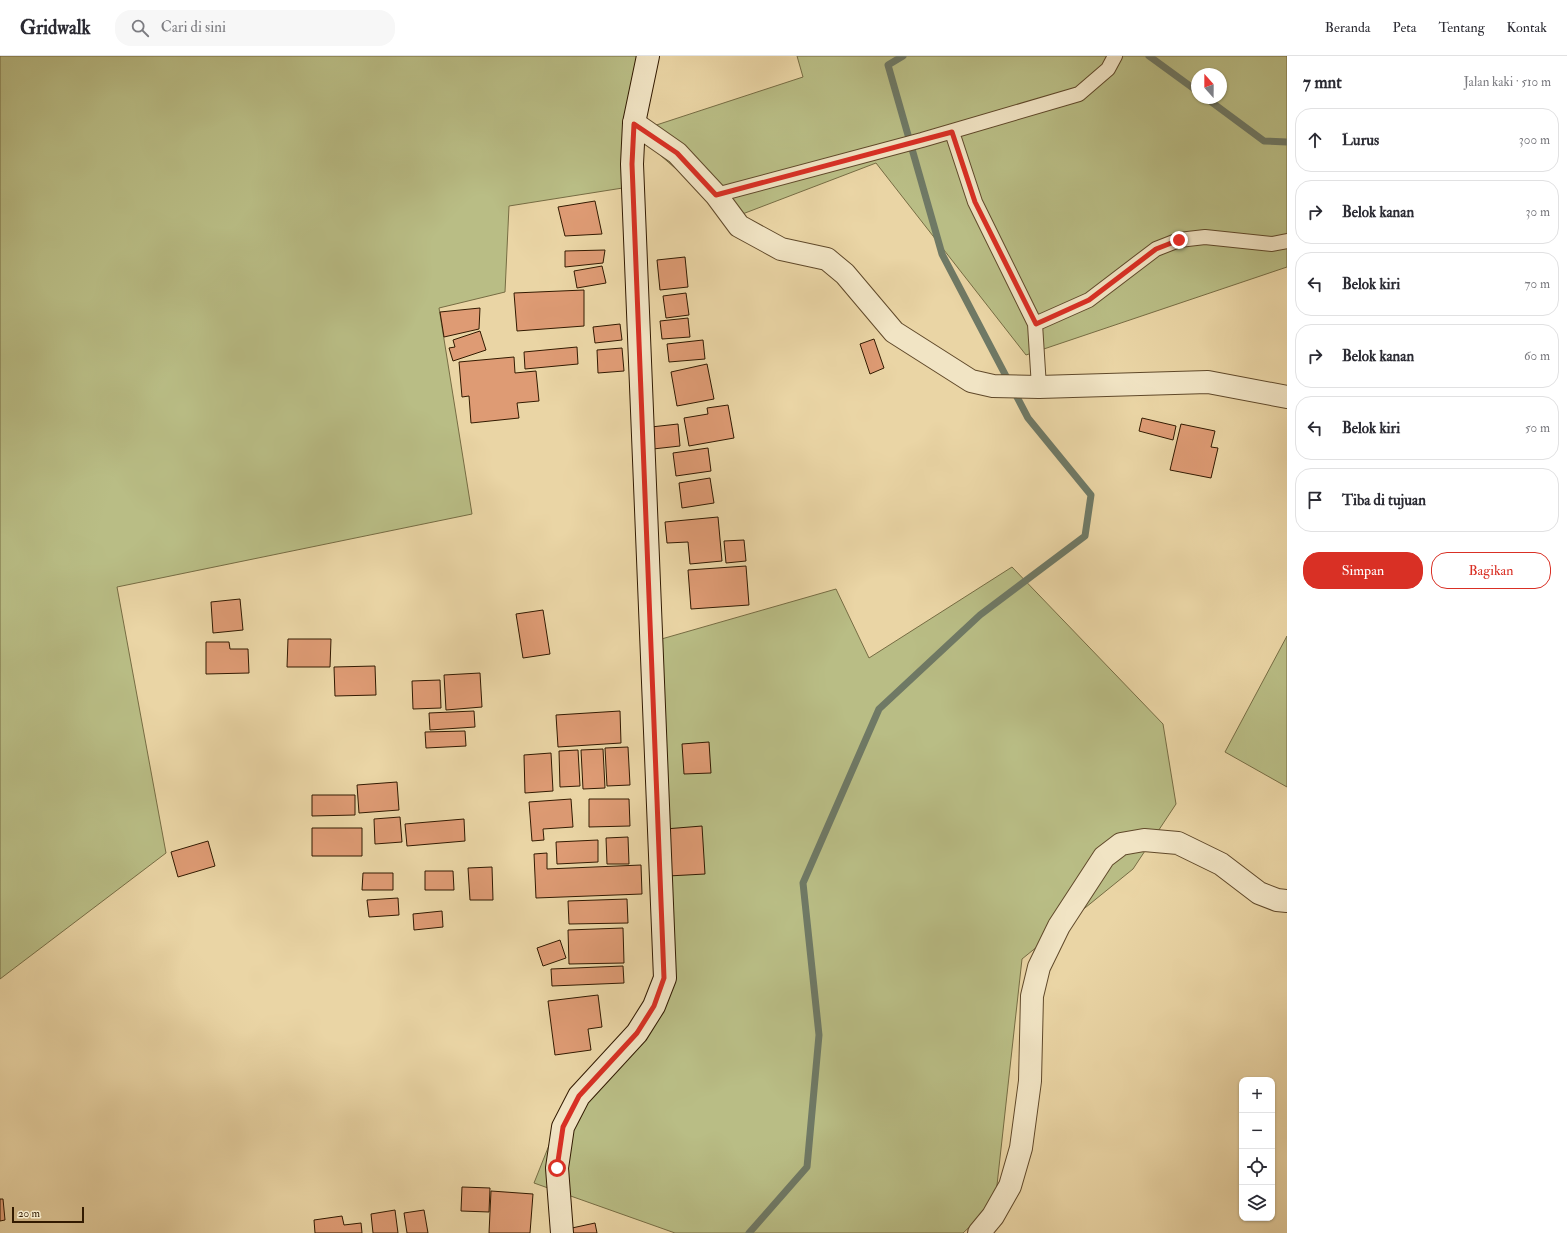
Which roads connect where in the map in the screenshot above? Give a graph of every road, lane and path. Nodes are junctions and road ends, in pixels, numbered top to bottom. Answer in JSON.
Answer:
{"nodes":[{"id":1,"x":648,"y":56,"type":"edge"},
{"id":2,"x":1115,"y":56,"type":"edge"},
{"id":3,"x":634,"y":124,"type":"junction"},
{"id":4,"x":952,"y":132,"type":"junction"},
{"id":5,"x":716,"y":195,"type":"junction"},
{"id":6,"x":1287,"y":241,"type":"edge"},
{"id":7,"x":1036,"y":324,"type":"junction"},
{"id":8,"x":1032,"y":386,"type":"junction"},
{"id":9,"x":1287,"y":397,"type":"edge"},
{"id":10,"x":1287,"y":901,"type":"edge"},
{"id":11,"x":562,"y":1233,"type":"edge"},
{"id":12,"x":979,"y":1233,"type":"edge"}],
"edges":[{"from":1,"to":3,"type":"street"},
{"from":2,"to":4,"type":"lane"},
{"from":3,"to":5,"type":"street"},
{"from":3,"to":11,"type":"street"},
{"from":4,"to":5,"type":"lane"},
{"from":4,"to":7,"type":"lane"},
{"from":5,"to":8,"type":"street"},
{"from":6,"to":7,"type":"lane"},
{"from":7,"to":8,"type":"lane"},
{"from":8,"to":9,"type":"street"},
{"from":10,"to":12,"type":"street"}]}
